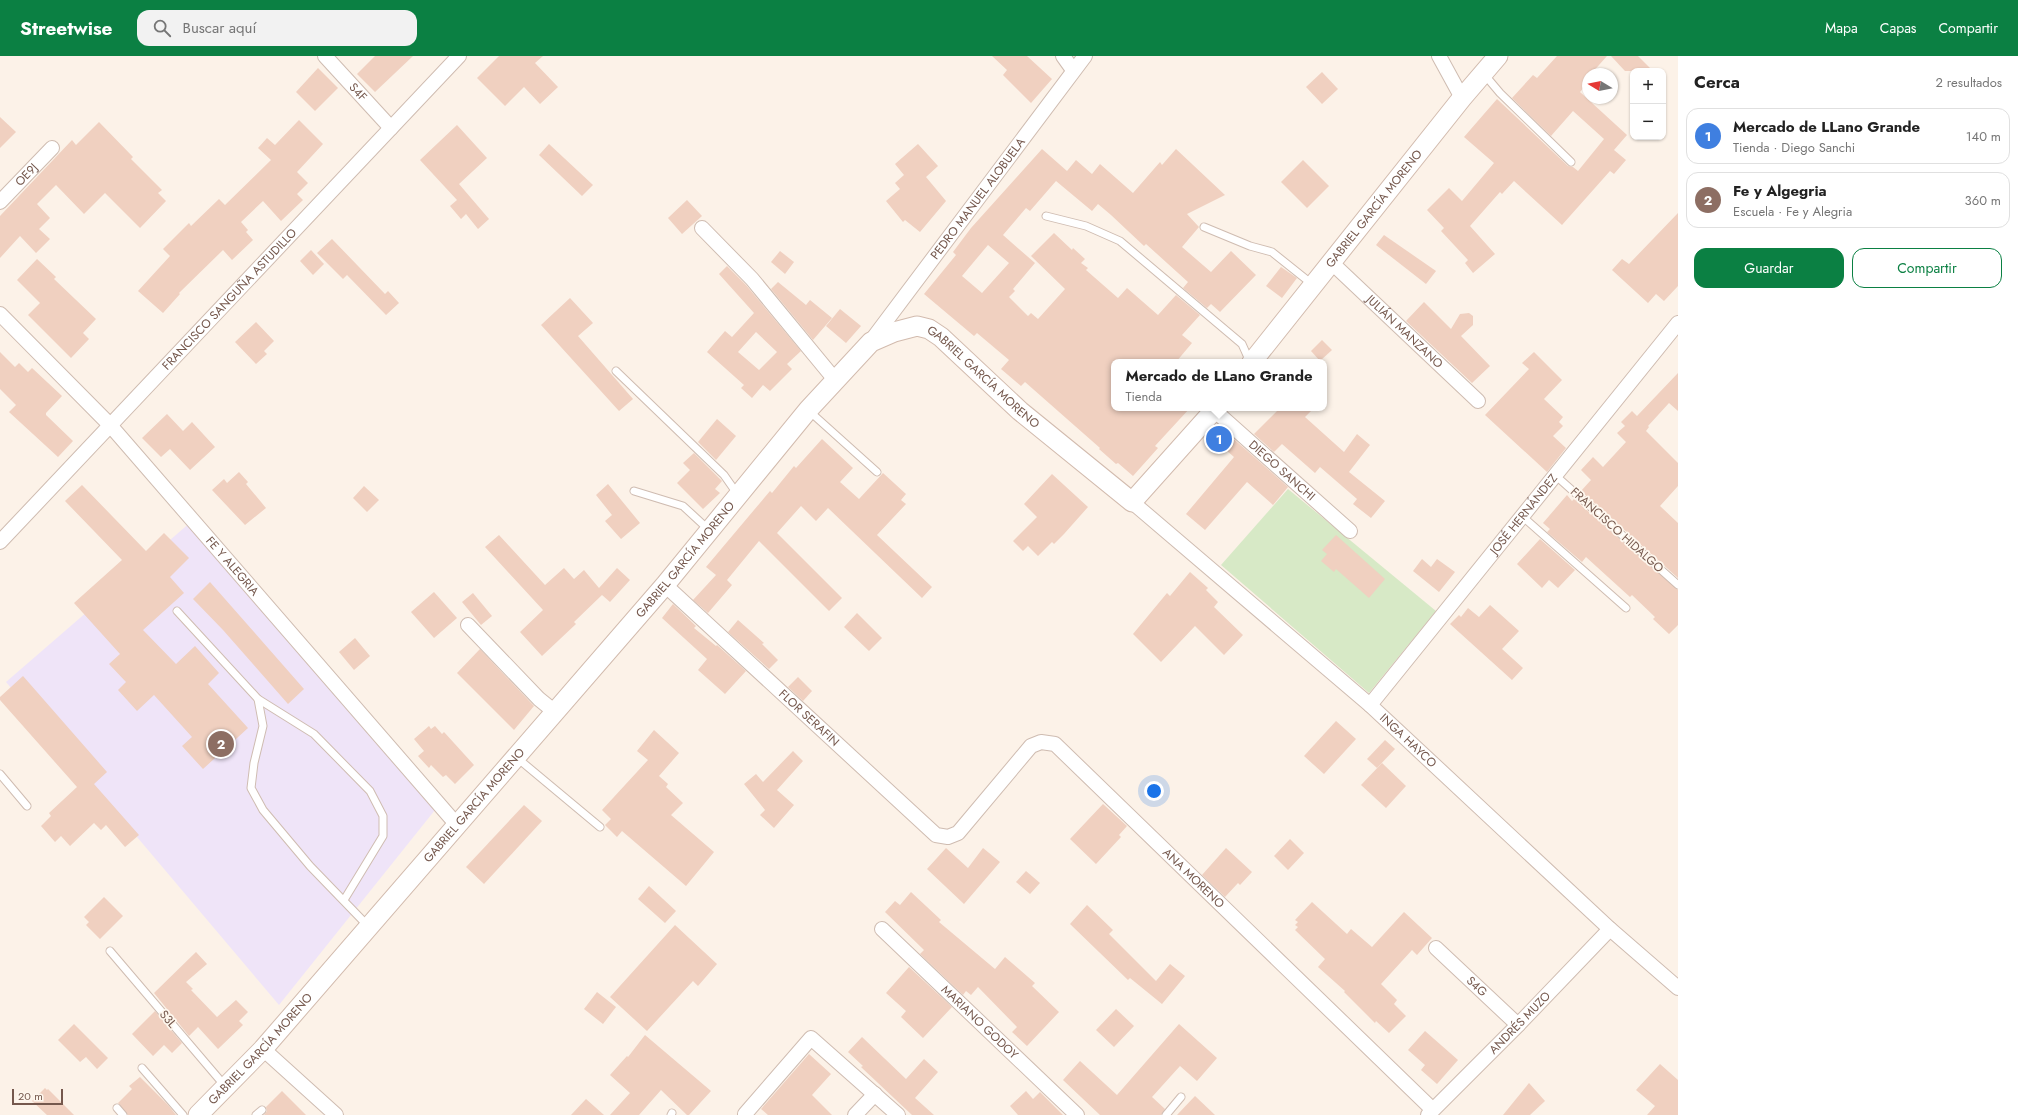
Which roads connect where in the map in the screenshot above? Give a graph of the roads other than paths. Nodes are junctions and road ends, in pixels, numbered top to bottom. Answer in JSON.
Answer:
{"nodes":[{"id":1,"x":325,"y":56,"type":"edge"},
{"id":2,"x":459,"y":56,"type":"edge"},
{"id":3,"x":1063,"y":56,"type":"edge"},
{"id":4,"x":1085,"y":56,"type":"edge"},
{"id":5,"x":1439,"y":56,"type":"edge"},
{"id":6,"x":1498,"y":56,"type":"edge"},
{"id":7,"x":1074,"y":70,"type":"junction"},
{"id":8,"x":1484,"y":74,"type":"junction"},
{"id":9,"x":1462,"y":98,"type":"junction"},
{"id":10,"x":391,"y":128,"type":"junction"},
{"id":11,"x":52,"y":148,"type":"dead end"},
{"id":12,"x":1571,"y":162,"type":"dead end"},
{"id":13,"x":0,"y":202,"type":"edge"},
{"id":14,"x":1046,"y":216,"type":"dead end"},
{"id":15,"x":1204,"y":227,"type":"dead end"},
{"id":16,"x":702,"y":228,"type":"dead end"},
{"id":17,"x":1332,"y":263,"type":"junction"},
{"id":18,"x":1314,"y":285,"type":"junction"},
{"id":19,"x":0,"y":314,"type":"edge"},
{"id":20,"x":1678,"y":323,"type":"edge"},
{"id":21,"x":871,"y":342,"type":"junction"},
{"id":22,"x":1250,"y":359,"type":"edge"},
{"id":23,"x":1253,"y":359,"type":"edge"},
{"id":24,"x":616,"y":371,"type":"dead end"},
{"id":25,"x":836,"y":381,"type":"junction"},
{"id":26,"x":1478,"y":401,"type":"dead end"},
{"id":27,"x":808,"y":410,"type":"junction"},
{"id":28,"x":1213,"y":411,"type":"edge"},
{"id":29,"x":1217,"y":411,"type":"edge"},
{"id":30,"x":110,"y":425,"type":"junction"},
{"id":31,"x":876,"y":472,"type":"dead end"},
{"id":32,"x":1555,"y":475,"type":"junction"},
{"id":33,"x":634,"y":491,"type":"dead end"},
{"id":34,"x":739,"y":496,"type":"junction"},
{"id":35,"x":1132,"y":502,"type":"junction"},
{"id":36,"x":1522,"y":516,"type":"junction"},
{"id":37,"x":711,"y":531,"type":"junction"},
{"id":38,"x":1350,"y":532,"type":"dead end"},
{"id":39,"x":0,"y":542,"type":"edge"},
{"id":40,"x":1678,"y":584,"type":"edge"},
{"id":41,"x":665,"y":585,"type":"junction"},
{"id":42,"x":1626,"y":608,"type":"dead end"},
{"id":43,"x":177,"y":610,"type":"dead end"},
{"id":44,"x":468,"y":625,"type":"dead end"},
{"id":45,"x":258,"y":699,"type":"junction"},
{"id":46,"x":1370,"y":705,"type":"junction"},
{"id":47,"x":555,"y":712,"type":"junction"},
{"id":48,"x":516,"y":757,"type":"junction"},
{"id":49,"x":0,"y":774,"type":"edge"},
{"id":50,"x":27,"y":806,"type":"dead end"},
{"id":51,"x":457,"y":825,"type":"junction"},
{"id":52,"x":600,"y":827,"type":"dead end"},
{"id":53,"x":958,"y":833,"type":"joint"},
{"id":54,"x":344,"y":900,"type":"junction"},
{"id":55,"x":368,"y":926,"type":"junction"},
{"id":56,"x":882,"y":929,"type":"dead end"},
{"id":57,"x":1610,"y":929,"type":"junction"},
{"id":58,"x":1436,"y":948,"type":"dead end"},
{"id":59,"x":110,"y":951,"type":"dead end"},
{"id":60,"x":1678,"y":988,"type":"edge"},
{"id":61,"x":1518,"y":1026,"type":"junction"},
{"id":62,"x":263,"y":1049,"type":"junction"},
{"id":63,"x":142,"y":1068,"type":"dead end"},
{"id":64,"x":225,"y":1087,"type":"junction"},
{"id":65,"x":875,"y":1094,"type":"junction"},
{"id":66,"x":1181,"y":1097,"type":"dead end"},
{"id":67,"x":117,"y":1108,"type":"dead end"},
{"id":68,"x":1430,"y":1112,"type":"edge"},
{"id":69,"x":745,"y":1114,"type":"dead end"},
{"id":70,"x":123,"y":1115,"type":"edge"},
{"id":71,"x":195,"y":1115,"type":"edge"},
{"id":72,"x":336,"y":1115,"type":"edge"},
{"id":73,"x":855,"y":1115,"type":"edge"},
{"id":74,"x":898,"y":1115,"type":"edge"},
{"id":75,"x":1077,"y":1115,"type":"edge"},
{"id":76,"x":1166,"y":1115,"type":"edge"}],
"edges":[{"from":1,"to":10,"type":"street","name":"S4F"},
{"from":2,"to":10,"type":"street","name":"FRANCISCO SANGUÑA ASTUDILLO"},
{"from":3,"to":7,"type":"street"},
{"from":4,"to":7,"type":"street","name":"PEDRO MANUEL ALOBUELA"},
{"from":5,"to":9,"type":"street"},
{"from":6,"to":8,"type":"street","name":"GABRIEL GARCÍA MORENO"},
{"from":7,"to":21,"type":"street","name":"PEDRO MANUEL ALOBUELA"},
{"from":8,"to":9,"type":"street","name":"GABRIEL GARCÍA MORENO"},
{"from":8,"to":12,"type":"lane"},
{"from":9,"to":17,"type":"street","name":"GABRIEL GARCÍA MORENO"},
{"from":10,"to":30,"type":"street","name":"FRANCISCO SANGUÑA ASTUDILLO"},
{"from":11,"to":13,"type":"street","name":"OE9J"},
{"from":14,"to":22,"type":"lane"},
{"from":15,"to":18,"type":"lane"},
{"from":16,"to":25,"type":"street"},
{"from":17,"to":18,"type":"street","name":"GABRIEL GARCÍA MORENO"},
{"from":17,"to":26,"type":"street","name":"JULIÁN MANZANO"},
{"from":18,"to":23,"type":"street","name":"GABRIEL GARCÍA MORENO"},
{"from":19,"to":30,"type":"street","name":"FE Y ALEGRIA"},
{"from":20,"to":32,"type":"street","name":"JOSÉ HERNÁNDEZ"},
{"from":21,"to":25,"type":"street","name":"GABRIEL GARCÍA MORENO"},
{"from":21,"to":35,"type":"street","name":"GABRIEL GARCÍA MORENO"},
{"from":24,"to":34,"type":"lane"},
{"from":25,"to":27,"type":"street","name":"GABRIEL GARCÍA MORENO"},
{"from":27,"to":31,"type":"lane"},
{"from":27,"to":34,"type":"street","name":"GABRIEL GARCÍA MORENO"},
{"from":28,"to":35,"type":"street"},
{"from":29,"to":38,"type":"street","name":"DIEGO SANCHI"},
{"from":30,"to":39,"type":"street","name":"FRANCISCO SANGUÑA ASTUDILLO"},
{"from":30,"to":51,"type":"street","name":"FE Y ALEGRIA"},
{"from":32,"to":36,"type":"street","name":"JOSÉ HERNÁNDEZ"},
{"from":32,"to":40,"type":"lane","name":"FRANCISCO HIDALGO"},
{"from":33,"to":37,"type":"lane"},
{"from":34,"to":37,"type":"street","name":"GABRIEL GARCÍA MORENO"},
{"from":35,"to":46,"type":"street","name":"INGA HAYCO"},
{"from":36,"to":42,"type":"lane"},
{"from":36,"to":46,"type":"street","name":"JOSÉ HERNÁNDEZ"},
{"from":37,"to":41,"type":"street","name":"GABRIEL GARCÍA MORENO"},
{"from":41,"to":47,"type":"street","name":"GABRIEL GARCÍA MORENO"},
{"from":41,"to":53,"type":"street","name":"FLOR SERAFIN"},
{"from":43,"to":45,"type":"lane"},
{"from":44,"to":47,"type":"street"},
{"from":45,"to":54,"type":"lane"},
{"from":45,"to":54,"type":"lane"},
{"from":46,"to":57,"type":"street","name":"INGA HAYCO"},
{"from":47,"to":48,"type":"street","name":"GABRIEL GARCÍA MORENO"},
{"from":48,"to":51,"type":"street","name":"GABRIEL GARCÍA MORENO"},
{"from":48,"to":52,"type":"lane"},
{"from":49,"to":50,"type":"lane"},
{"from":51,"to":55,"type":"street","name":"GABRIEL GARCÍA MORENO"},
{"from":53,"to":68,"type":"street","name":"ANA MORENO"},
{"from":54,"to":55,"type":"lane"},
{"from":55,"to":62,"type":"street","name":"GABRIEL GARCÍA MORENO"},
{"from":56,"to":75,"type":"street","name":"MARIANO GODOY"},
{"from":57,"to":60,"type":"street","name":"INGA HAYCO"},
{"from":57,"to":61,"type":"street","name":"ANDRÉS MUZO"},
{"from":58,"to":61,"type":"street","name":"S4G"},
{"from":59,"to":64,"type":"lane","name":"S3L"},
{"from":61,"to":68,"type":"street","name":"ANDRÉS MUZO"},
{"from":62,"to":64,"type":"street","name":"GABRIEL GARCÍA MORENO"},
{"from":62,"to":72,"type":"street"},
{"from":63,"to":71,"type":"lane"},
{"from":64,"to":71,"type":"street","name":"GABRIEL GARCÍA MORENO"},
{"from":65,"to":69,"type":"street"},
{"from":65,"to":73,"type":"street"},
{"from":65,"to":74,"type":"street"},
{"from":66,"to":76,"type":"lane"},
{"from":67,"to":70,"type":"lane"}]}
